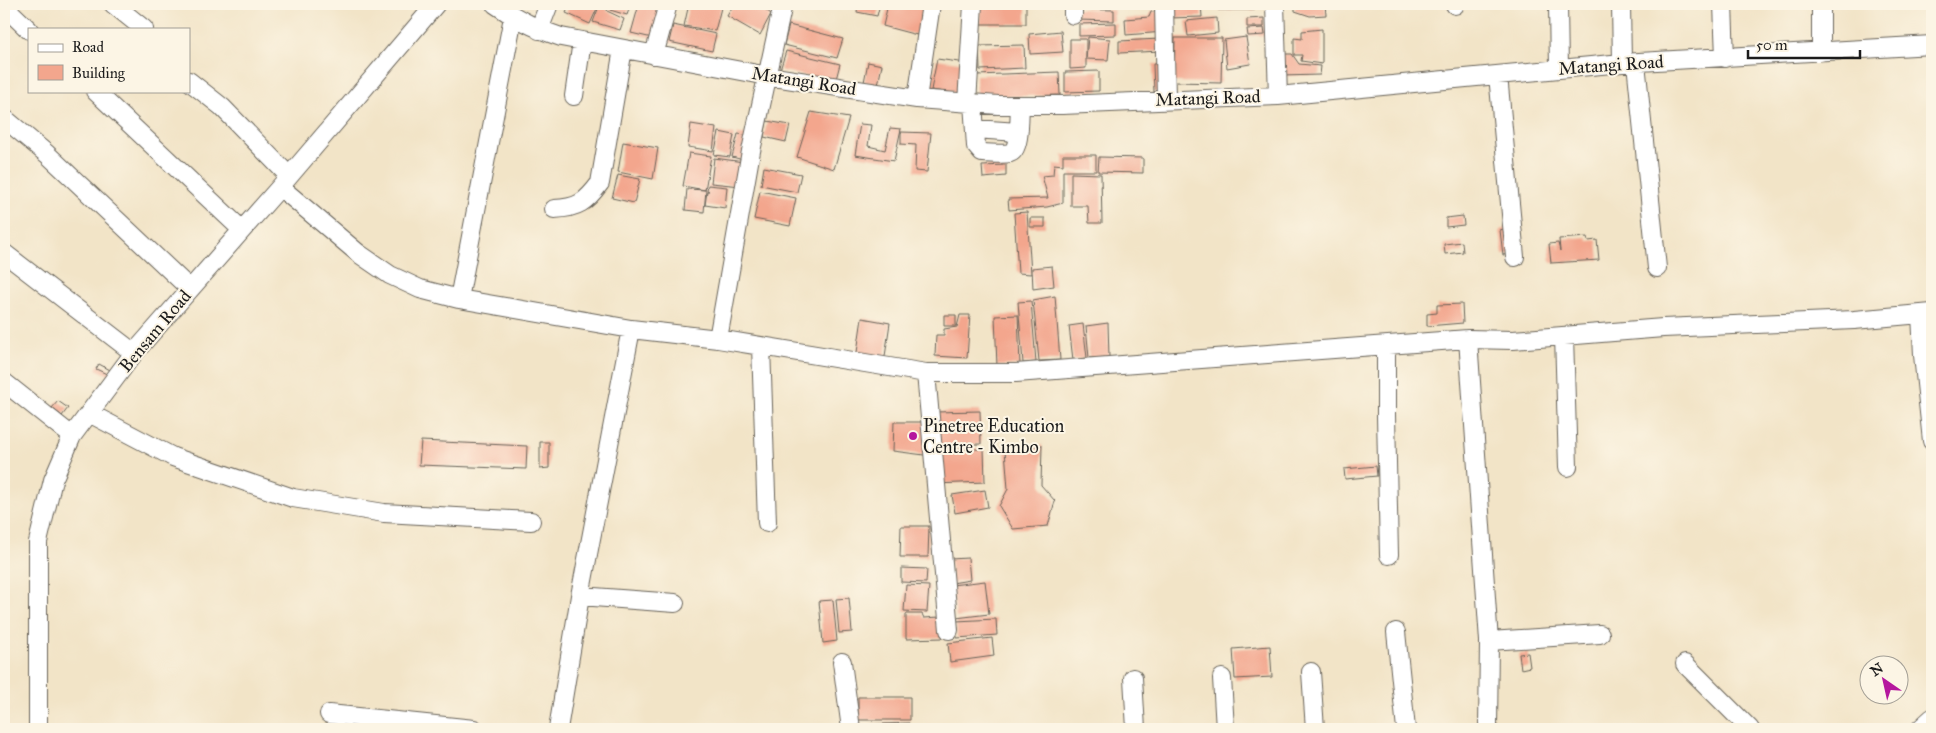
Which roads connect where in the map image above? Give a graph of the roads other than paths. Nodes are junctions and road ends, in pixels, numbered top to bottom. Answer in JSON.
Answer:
{"nodes":[{"id":1,"x":113,"y":4,"type":"edge"},
{"id":2,"x":436,"y":4,"type":"edge"},
{"id":3,"x":495,"y":4,"type":"edge"},
{"id":4,"x":549,"y":4,"type":"edge"},
{"id":5,"x":668,"y":4,"type":"edge"},
{"id":6,"x":783,"y":4,"type":"edge"},
{"id":7,"x":931,"y":4,"type":"edge"},
{"id":8,"x":973,"y":4,"type":"edge"},
{"id":9,"x":1164,"y":4,"type":"edge"},
{"id":10,"x":1275,"y":4,"type":"edge"},
{"id":11,"x":1558,"y":4,"type":"edge"},
{"id":12,"x":1621,"y":4,"type":"edge"},
{"id":13,"x":1723,"y":4,"type":"edge"},
{"id":14,"x":1821,"y":4,"type":"edge"},
{"id":15,"x":4,"y":6,"type":"edge"},
{"id":16,"x":513,"y":17,"type":"junction"},
{"id":17,"x":143,"y":28,"type":"edge"},
{"id":18,"x":28,"y":29,"type":"edge"},
{"id":19,"x":539,"y":30,"type":"junction"},
{"id":20,"x":582,"y":41,"type":"junction"},
{"id":21,"x":1932,"y":45,"type":"edge"},
{"id":22,"x":623,"y":49,"type":"junction"},
{"id":23,"x":1820,"y":52,"type":"junction"},
{"id":24,"x":654,"y":55,"type":"junction"},
{"id":25,"x":1725,"y":58,"type":"junction"},
{"id":26,"x":1629,"y":63,"type":"junction"},
{"id":27,"x":1558,"y":69,"type":"junction"},
{"id":28,"x":1498,"y":75,"type":"junction"},
{"id":29,"x":768,"y":76,"type":"junction"},
{"id":30,"x":190,"y":81,"type":"edge"},
{"id":31,"x":96,"y":92,"type":"edge"},
{"id":32,"x":574,"y":96,"type":"dead end"},
{"id":33,"x":1278,"y":96,"type":"junction"},
{"id":34,"x":917,"y":99,"type":"junction"},
{"id":35,"x":1166,"y":99,"type":"junction"},
{"id":36,"x":970,"y":103,"type":"junction"},
{"id":37,"x":1020,"y":105,"type":"junction"},
{"id":38,"x":4,"y":118,"type":"edge"},
{"id":39,"x":285,"y":181,"type":"junction"},
{"id":40,"x":554,"y":209,"type":"dead end"},
{"id":41,"x":242,"y":230,"type":"junction"},
{"id":42,"x":4,"y":253,"type":"edge"},
{"id":43,"x":1515,"y":257,"type":"dead end"},
{"id":44,"x":1657,"y":268,"type":"dead end"},
{"id":45,"x":190,"y":289,"type":"junction"},
{"id":46,"x":459,"y":299,"type":"junction"},
{"id":47,"x":1927,"y":313,"type":"edge"},
{"id":48,"x":631,"y":329,"type":"junction"},
{"id":49,"x":1564,"y":336,"type":"junction"},
{"id":50,"x":718,"y":339,"type":"junction"},
{"id":51,"x":1468,"y":339,"type":"junction"},
{"id":52,"x":761,"y":346,"type":"junction"},
{"id":53,"x":1386,"y":346,"type":"junction"},
{"id":54,"x":134,"y":353,"type":"junction"},
{"id":55,"x":926,"y":373,"type":"junction"},
{"id":56,"x":4,"y":382,"type":"edge"},
{"id":57,"x":89,"y":413,"type":"junction"},
{"id":58,"x":72,"y":436,"type":"junction"},
{"id":59,"x":1932,"y":441,"type":"edge"},
{"id":60,"x":1568,"y":467,"type":"dead end"},
{"id":61,"x":531,"y":521,"type":"dead end"},
{"id":62,"x":767,"y":523,"type":"dead end"},
{"id":63,"x":1389,"y":555,"type":"dead end"},
{"id":64,"x":580,"y":596,"type":"junction"},
{"id":65,"x":675,"y":603,"type":"dead end"},
{"id":66,"x":949,"y":630,"type":"dead end"},
{"id":67,"x":1396,"y":632,"type":"dead end"},
{"id":68,"x":1600,"y":634,"type":"dead end"},
{"id":69,"x":1489,"y":640,"type":"junction"},
{"id":70,"x":842,"y":662,"type":"dead end"},
{"id":71,"x":1685,"y":664,"type":"dead end"},
{"id":72,"x":1311,"y":672,"type":"dead end"},
{"id":73,"x":1133,"y":678,"type":"dead end"},
{"id":74,"x":1222,"y":678,"type":"dead end"},
{"id":75,"x":330,"y":714,"type":"dead end"},
{"id":76,"x":1932,"y":718,"type":"edge"},
{"id":77,"x":38,"y":729,"type":"edge"},
{"id":78,"x":474,"y":729,"type":"edge"},
{"id":79,"x":558,"y":729,"type":"edge"},
{"id":80,"x":851,"y":729,"type":"edge"},
{"id":81,"x":1136,"y":729,"type":"edge"},
{"id":82,"x":1225,"y":729,"type":"edge"},
{"id":83,"x":1315,"y":729,"type":"edge"},
{"id":84,"x":1406,"y":729,"type":"edge"},
{"id":85,"x":1488,"y":729,"type":"edge"},
{"id":86,"x":1750,"y":729,"type":"edge"},
{"id":87,"x":1920,"y":729,"type":"edge"}],
"edges":[{"from":1,"to":17,"type":"street"},
{"from":2,"to":39,"type":"street","name":"Bensam Road"},
{"from":3,"to":16,"type":"street","name":"Matangi Road"},
{"from":4,"to":19,"type":"street"},
{"from":5,"to":24,"type":"street"},
{"from":6,"to":29,"type":"street"},
{"from":7,"to":34,"type":"street"},
{"from":8,"to":36,"type":"street"},
{"from":9,"to":35,"type":"street"},
{"from":10,"to":33,"type":"street"},
{"from":11,"to":27,"type":"street"},
{"from":12,"to":26,"type":"street"},
{"from":13,"to":25,"type":"street"},
{"from":14,"to":23,"type":"street"},
{"from":15,"to":18,"type":"street"},
{"from":16,"to":19,"type":"street","name":"Matangi Road"},
{"from":16,"to":46,"type":"street"},
{"from":19,"to":20,"type":"street","name":"Matangi Road"},
{"from":20,"to":22,"type":"street","name":"Matangi Road"},
{"from":20,"to":32,"type":"street"},
{"from":21,"to":23,"type":"street","name":"Matangi Road"},
{"from":22,"to":24,"type":"street","name":"Matangi Road"},
{"from":22,"to":40,"type":"street"},
{"from":23,"to":25,"type":"street","name":"Matangi Road"},
{"from":24,"to":29,"type":"street","name":"Matangi Road"},
{"from":25,"to":26,"type":"street","name":"Matangi Road"},
{"from":26,"to":27,"type":"street","name":"Matangi Road"},
{"from":26,"to":44,"type":"street"},
{"from":27,"to":28,"type":"street","name":"Matangi Road"},
{"from":28,"to":33,"type":"street","name":"Matangi Road"},
{"from":28,"to":43,"type":"street"},
{"from":29,"to":34,"type":"street","name":"Matangi Road"},
{"from":29,"to":50,"type":"street"},
{"from":30,"to":39,"type":"street"},
{"from":31,"to":41,"type":"street"},
{"from":33,"to":35,"type":"street","name":"Matangi Road"},
{"from":34,"to":36,"type":"street","name":"Matangi Road"},
{"from":35,"to":37,"type":"street","name":"Matangi Road"},
{"from":36,"to":37,"type":"street","name":"Matangi Road"},
{"from":36,"to":37,"type":"street"},
{"from":38,"to":45,"type":"street"},
{"from":39,"to":41,"type":"street","name":"Bensam Road"},
{"from":39,"to":46,"type":"street"},
{"from":41,"to":45,"type":"street","name":"Bensam Road"},
{"from":42,"to":54,"type":"street"},
{"from":45,"to":54,"type":"street","name":"Bensam Road"},
{"from":46,"to":48,"type":"street"},
{"from":47,"to":49,"type":"street"},
{"from":47,"to":59,"type":"street"},
{"from":48,"to":50,"type":"street"},
{"from":48,"to":64,"type":"street"},
{"from":49,"to":51,"type":"street"},
{"from":49,"to":60,"type":"street"},
{"from":50,"to":52,"type":"street"},
{"from":51,"to":53,"type":"street"},
{"from":51,"to":69,"type":"street"},
{"from":52,"to":55,"type":"street"},
{"from":52,"to":62,"type":"street"},
{"from":53,"to":55,"type":"street"},
{"from":53,"to":63,"type":"street"},
{"from":54,"to":57,"type":"street","name":"Bensam Road"},
{"from":55,"to":66,"type":"street"},
{"from":56,"to":58,"type":"street"},
{"from":57,"to":58,"type":"street","name":"Bensam Road"},
{"from":57,"to":61,"type":"street"},
{"from":58,"to":77,"type":"street","name":"Bensam Road"},
{"from":64,"to":65,"type":"street"},
{"from":64,"to":79,"type":"street"},
{"from":67,"to":84,"type":"street"},
{"from":68,"to":69,"type":"street"},
{"from":69,"to":85,"type":"street"},
{"from":70,"to":80,"type":"street"},
{"from":71,"to":86,"type":"street"},
{"from":72,"to":83,"type":"street"},
{"from":73,"to":81,"type":"street"},
{"from":74,"to":82,"type":"street"},
{"from":75,"to":78,"type":"street"},
{"from":76,"to":87,"type":"street"}]}
